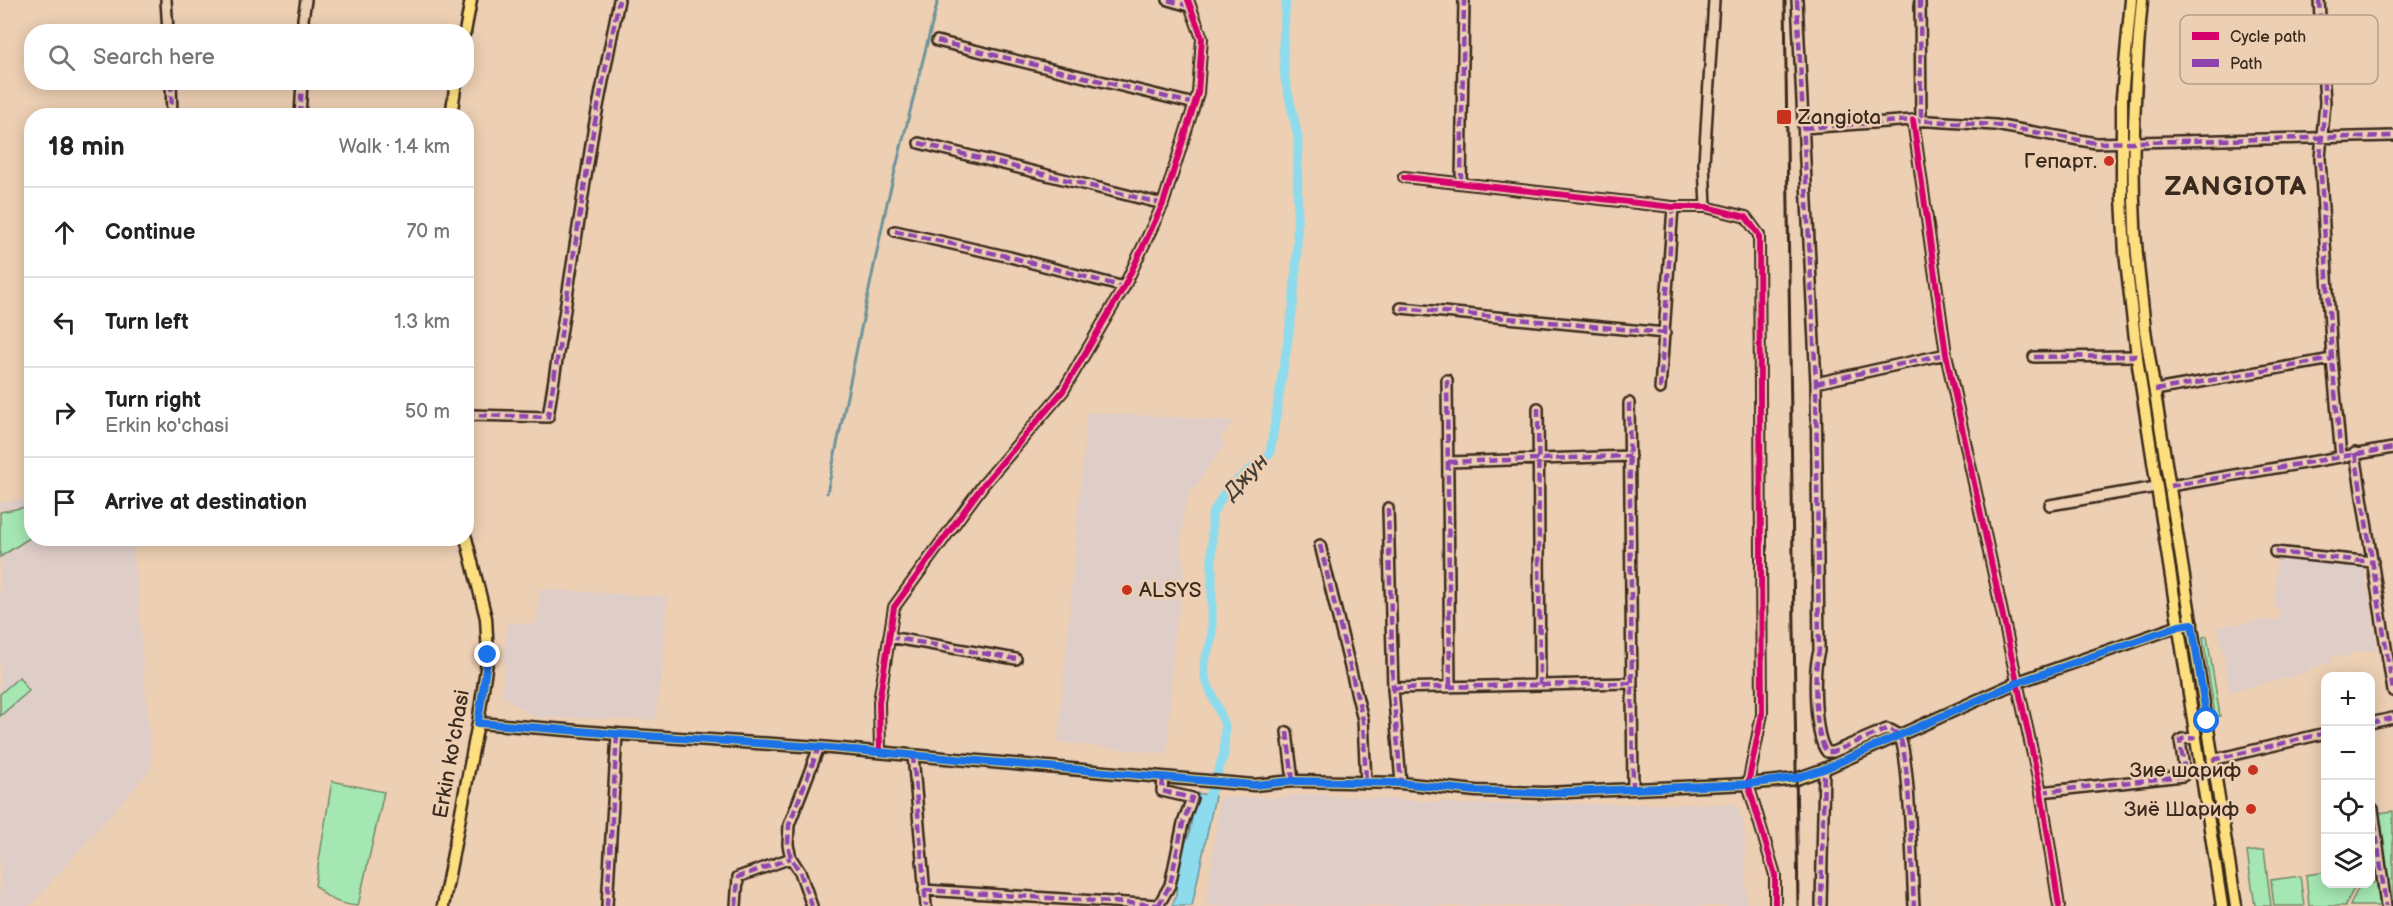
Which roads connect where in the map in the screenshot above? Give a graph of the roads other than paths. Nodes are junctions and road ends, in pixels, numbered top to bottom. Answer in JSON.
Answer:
{"nodes":[{"id":1,"x":166,"y":0,"type":"edge"},
{"id":2,"x":306,"y":0,"type":"edge"},
{"id":3,"x":471,"y":0,"type":"edge"},
{"id":4,"x":619,"y":0,"type":"edge"},
{"id":5,"x":1168,"y":0,"type":"edge"},
{"id":6,"x":1464,"y":0,"type":"edge"},
{"id":7,"x":1714,"y":0,"type":"edge"},
{"id":8,"x":1797,"y":0,"type":"edge"},
{"id":9,"x":1920,"y":0,"type":"edge"},
{"id":10,"x":2131,"y":0,"type":"edge"},
{"id":11,"x":2142,"y":0,"type":"edge"},
{"id":12,"x":2319,"y":0,"type":"edge"},
{"id":13,"x":1189,"y":3,"type":"edge"},
{"id":14,"x":2320,"y":15,"type":"edge"},
{"id":15,"x":168,"y":24,"type":"edge"},
{"id":16,"x":303,"y":24,"type":"edge"},
{"id":17,"x":466,"y":24,"type":"edge"},
{"id":18,"x":937,"y":41,"type":"dead end"},
{"id":19,"x":2324,"y":84,"type":"edge"},
{"id":20,"x":171,"y":90,"type":"edge"},
{"id":21,"x":302,"y":90,"type":"edge"},
{"id":22,"x":455,"y":90,"type":"edge"},
{"id":23,"x":1194,"y":104,"type":"junction"},
{"id":24,"x":172,"y":108,"type":"edge"},
{"id":25,"x":300,"y":108,"type":"edge"},
{"id":26,"x":452,"y":108,"type":"edge"},
{"id":27,"x":1917,"y":121,"type":"junction"},
{"id":28,"x":1804,"y":128,"type":"junction"},
{"id":29,"x":2393,"y":136,"type":"edge"},
{"id":30,"x":2321,"y":139,"type":"junction"},
{"id":31,"x":919,"y":143,"type":"dead end"},
{"id":32,"x":2133,"y":143,"type":"junction"},
{"id":33,"x":2122,"y":144,"type":"junction"},
{"id":34,"x":1404,"y":177,"type":"dead end"},
{"id":35,"x":1461,"y":182,"type":"junction"},
{"id":36,"x":1163,"y":204,"type":"junction"},
{"id":37,"x":1673,"y":207,"type":"junction"},
{"id":38,"x":1706,"y":207,"type":"junction"},
{"id":39,"x":895,"y":231,"type":"dead end"},
{"id":40,"x":1124,"y":287,"type":"junction"},
{"id":41,"x":1401,"y":308,"type":"dead end"},
{"id":42,"x":1665,"y":333,"type":"junction"},
{"id":43,"x":1946,"y":354,"type":"junction"},
{"id":44,"x":2137,"y":356,"type":"junction"},
{"id":45,"x":2034,"y":357,"type":"dead end"},
{"id":46,"x":2332,"y":359,"type":"junction"},
{"id":47,"x":1447,"y":380,"type":"dead end"},
{"id":48,"x":1816,"y":383,"type":"junction"},
{"id":49,"x":1660,"y":389,"type":"dead end"},
{"id":50,"x":2155,"y":390,"type":"junction"},
{"id":51,"x":1629,"y":402,"type":"dead end"},
{"id":52,"x":1538,"y":408,"type":"dead end"},
{"id":53,"x":474,"y":415,"type":"edge"},
{"id":54,"x":2393,"y":448,"type":"edge"},
{"id":55,"x":2355,"y":453,"type":"junction"},
{"id":56,"x":1630,"y":456,"type":"junction"},
{"id":57,"x":2341,"y":457,"type":"junction"},
{"id":58,"x":1537,"y":458,"type":"junction"},
{"id":59,"x":1448,"y":462,"type":"junction"},
{"id":60,"x":2169,"y":486,"type":"junction"},
{"id":61,"x":2156,"y":487,"type":"junction"},
{"id":62,"x":2050,"y":505,"type":"dead end"},
{"id":63,"x":1388,"y":508,"type":"dead end"},
{"id":64,"x":1320,"y":545,"type":"dead end"},
{"id":65,"x":468,"y":546,"type":"edge"},
{"id":66,"x":2275,"y":552,"type":"dead end"},
{"id":67,"x":2373,"y":562,"type":"junction"},
{"id":68,"x":2192,"y":624,"type":"junction"},
{"id":69,"x":2179,"y":626,"type":"junction"},
{"id":70,"x":889,"y":637,"type":"junction"},
{"id":71,"x":1016,"y":659,"type":"dead end"},
{"id":72,"x":1631,"y":682,"type":"junction"},
{"id":73,"x":2019,"y":682,"type":"junction"},
{"id":74,"x":1540,"y":684,"type":"junction"},
{"id":75,"x":1450,"y":687,"type":"junction"},
{"id":76,"x":1393,"y":688,"type":"junction"},
{"id":77,"x":2393,"y":691,"type":"edge"},
{"id":78,"x":2393,"y":718,"type":"edge"},
{"id":79,"x":2375,"y":722,"type":"edge"},
{"id":80,"x":478,"y":723,"type":"junction"},
{"id":81,"x":1287,"y":732,"type":"dead end"},
{"id":82,"x":617,"y":734,"type":"junction"},
{"id":83,"x":2321,"y":735,"type":"edge"},
{"id":84,"x":1899,"y":736,"type":"junction"},
{"id":85,"x":2196,"y":738,"type":"junction"},
{"id":86,"x":819,"y":747,"type":"junction"},
{"id":87,"x":880,"y":752,"type":"junction"},
{"id":88,"x":913,"y":755,"type":"junction"},
{"id":89,"x":2212,"y":760,"type":"junction"},
{"id":90,"x":1824,"y":769,"type":"junction"},
{"id":91,"x":1163,"y":778,"type":"junction"},
{"id":92,"x":1293,"y":781,"type":"junction"},
{"id":93,"x":1366,"y":783,"type":"junction"},
{"id":94,"x":1401,"y":783,"type":"junction"},
{"id":95,"x":1748,"y":784,"type":"junction"},
{"id":96,"x":1634,"y":789,"type":"junction"},
{"id":97,"x":2041,"y":792,"type":"junction"},
{"id":98,"x":2375,"y":824,"type":"edge"},
{"id":99,"x":791,"y":858,"type":"junction"},
{"id":100,"x":924,"y":890,"type":"junction"},
{"id":101,"x":1158,"y":905,"type":"edge"},
{"id":102,"x":443,"y":906,"type":"edge"},
{"id":103,"x":608,"y":906,"type":"edge"},
{"id":104,"x":736,"y":906,"type":"edge"},
{"id":105,"x":812,"y":906,"type":"edge"},
{"id":106,"x":926,"y":906,"type":"edge"},
{"id":107,"x":1775,"y":906,"type":"edge"},
{"id":108,"x":1821,"y":906,"type":"edge"},
{"id":109,"x":1914,"y":906,"type":"edge"},
{"id":110,"x":2059,"y":906,"type":"edge"},
{"id":111,"x":2222,"y":906,"type":"edge"},
{"id":112,"x":2236,"y":906,"type":"edge"},
{"id":113,"x":2386,"y":906,"type":"edge"}],
"edges":[{"from":1,"to":15,"type":"street"},
{"from":2,"to":16,"type":"street"},
{"from":3,"to":17,"type":"main road"},
{"from":4,"to":53,"type":"street"},
{"from":5,"to":13,"type":"street"},
{"from":6,"to":35,"type":"street"},
{"from":7,"to":38,"type":"street"},
{"from":8,"to":28,"type":"street"},
{"from":9,"to":27,"type":"street"},
{"from":10,"to":33,"type":"main road"},
{"from":11,"to":32,"type":"main road"},
{"from":12,"to":14,"type":"street"},
{"from":13,"to":23,"type":"street"},
{"from":18,"to":23,"type":"street"},
{"from":19,"to":30,"type":"street"},
{"from":20,"to":24,"type":"street"},
{"from":21,"to":25,"type":"street"},
{"from":22,"to":26,"type":"main road"},
{"from":23,"to":36,"type":"street"},
{"from":27,"to":28,"type":"street"},
{"from":27,"to":33,"type":"street"},
{"from":27,"to":43,"type":"street"},
{"from":28,"to":48,"type":"street"},
{"from":29,"to":30,"type":"street"},
{"from":30,"to":32,"type":"street"},
{"from":30,"to":46,"type":"street"},
{"from":31,"to":36,"type":"street"},
{"from":32,"to":33,"type":"street"},
{"from":32,"to":50,"type":"main road"},
{"from":33,"to":44,"type":"main road"},
{"from":34,"to":35,"type":"street"},
{"from":35,"to":37,"type":"street"},
{"from":36,"to":40,"type":"street"},
{"from":37,"to":38,"type":"street"},
{"from":37,"to":42,"type":"street"},
{"from":38,"to":95,"type":"street"},
{"from":39,"to":40,"type":"street"},
{"from":40,"to":70,"type":"street"},
{"from":41,"to":42,"type":"street"},
{"from":42,"to":49,"type":"street"},
{"from":43,"to":48,"type":"street"},
{"from":43,"to":73,"type":"street"},
{"from":44,"to":45,"type":"street"},
{"from":44,"to":61,"type":"main road"},
{"from":46,"to":50,"type":"street"},
{"from":46,"to":57,"type":"street"},
{"from":47,"to":59,"type":"street"},
{"from":48,"to":84,"type":"street"},
{"from":50,"to":60,"type":"main road"},
{"from":51,"to":56,"type":"street"},
{"from":52,"to":58,"type":"street"},
{"from":54,"to":55,"type":"street"},
{"from":55,"to":57,"type":"street"},
{"from":55,"to":67,"type":"street"},
{"from":56,"to":58,"type":"street"},
{"from":56,"to":72,"type":"street"},
{"from":57,"to":60,"type":"street"},
{"from":58,"to":59,"type":"street"},
{"from":58,"to":74,"type":"street"},
{"from":59,"to":75,"type":"street"},
{"from":60,"to":68,"type":"main road"},
{"from":61,"to":62,"type":"street"},
{"from":61,"to":69,"type":"main road"},
{"from":63,"to":76,"type":"street"},
{"from":64,"to":93,"type":"street"},
{"from":65,"to":80,"type":"main road","name":"Erkin ko'chasi"},
{"from":66,"to":67,"type":"street"},
{"from":67,"to":77,"type":"street"},
{"from":68,"to":69,"type":"main road"},
{"from":68,"to":89,"type":"main road"},
{"from":69,"to":73,"type":"main road"},
{"from":69,"to":85,"type":"main road"},
{"from":70,"to":71,"type":"street"},
{"from":70,"to":87,"type":"street"},
{"from":72,"to":74,"type":"street"},
{"from":72,"to":96,"type":"street"},
{"from":73,"to":84,"type":"main road"},
{"from":73,"to":97,"type":"street"},
{"from":74,"to":75,"type":"street"},
{"from":75,"to":76,"type":"street"},
{"from":76,"to":94,"type":"street"},
{"from":78,"to":79,"type":"street"},
{"from":80,"to":82,"type":"main road"},
{"from":80,"to":102,"type":"main road","name":"Erkin ko'chasi"},
{"from":81,"to":92,"type":"street"},
{"from":82,"to":86,"type":"main road"},
{"from":82,"to":103,"type":"street"},
{"from":83,"to":89,"type":"street"},
{"from":84,"to":90,"type":"main road"},
{"from":84,"to":109,"type":"street"},
{"from":85,"to":97,"type":"street"},
{"from":85,"to":111,"type":"main road"},
{"from":86,"to":87,"type":"main road"},
{"from":86,"to":99,"type":"street"},
{"from":87,"to":88,"type":"main road"},
{"from":88,"to":91,"type":"main road"},
{"from":88,"to":100,"type":"street"},
{"from":89,"to":112,"type":"main road"},
{"from":90,"to":95,"type":"main road"},
{"from":90,"to":108,"type":"street"},
{"from":91,"to":92,"type":"main road"},
{"from":91,"to":101,"type":"street"},
{"from":92,"to":93,"type":"main road"},
{"from":93,"to":94,"type":"main road"},
{"from":94,"to":96,"type":"main road"},
{"from":95,"to":96,"type":"main road"},
{"from":95,"to":107,"type":"street"},
{"from":97,"to":110,"type":"street"},
{"from":98,"to":113,"type":"street"},
{"from":99,"to":104,"type":"street"},
{"from":99,"to":105,"type":"street"},
{"from":100,"to":101,"type":"street"},
{"from":100,"to":106,"type":"street"}]}
